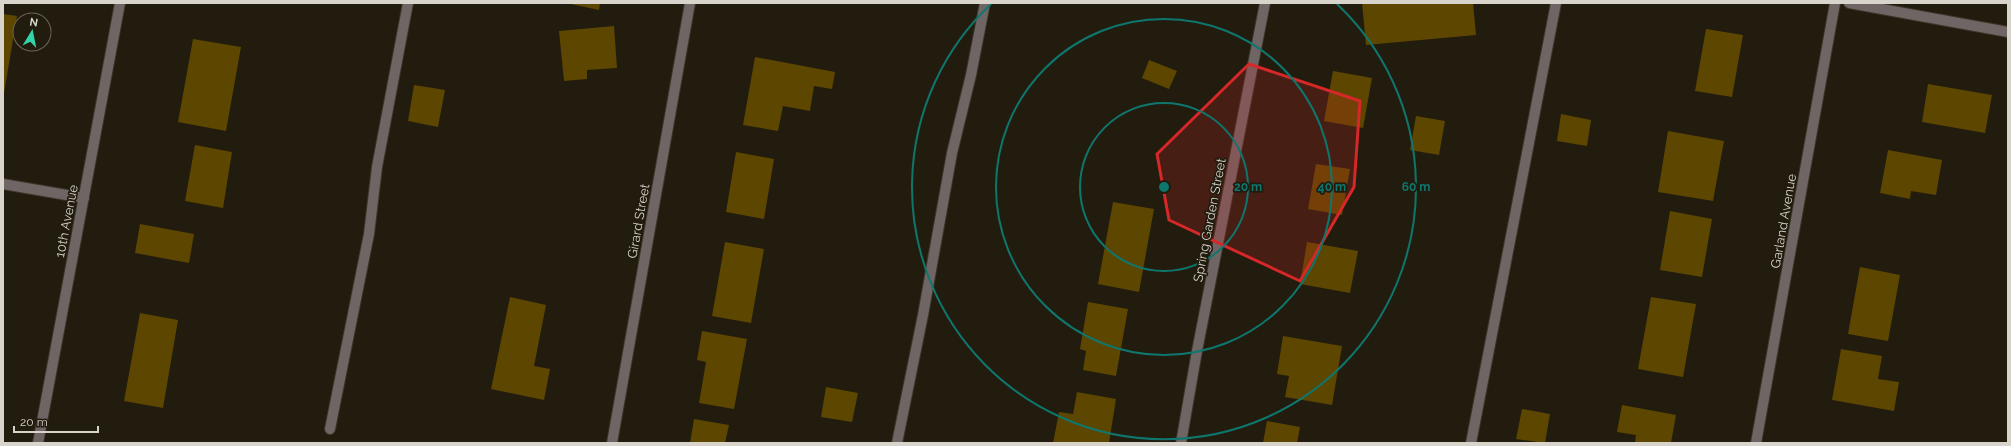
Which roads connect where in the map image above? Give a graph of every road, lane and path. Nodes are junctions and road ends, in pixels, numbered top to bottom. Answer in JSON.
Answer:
{"nodes":[{"id":1,"x":120,"y":3,"type":"edge"},
{"id":2,"x":408,"y":3,"type":"edge"},
{"id":3,"x":690,"y":3,"type":"edge"},
{"id":4,"x":985,"y":3,"type":"edge"},
{"id":5,"x":1265,"y":3,"type":"edge"},
{"id":6,"x":1556,"y":3,"type":"edge"},
{"id":7,"x":1835,"y":3,"type":"edge"},
{"id":8,"x":1849,"y":3,"type":"edge"},
{"id":9,"x":2008,"y":32,"type":"edge"},
{"id":10,"x":3,"y":184,"type":"edge"},
{"id":11,"x":84,"y":198,"type":"junction"},
{"id":12,"x":330,"y":429,"type":"dead end"},
{"id":13,"x":38,"y":443,"type":"edge"},
{"id":14,"x":612,"y":443,"type":"edge"},
{"id":15,"x":897,"y":443,"type":"edge"},
{"id":16,"x":1181,"y":443,"type":"edge"},
{"id":17,"x":1471,"y":443,"type":"edge"},
{"id":18,"x":1756,"y":443,"type":"edge"}],
"edges":[{"from":1,"to":11,"type":"street","name":"10th Avenue"},
{"from":2,"to":12,"type":"street"},
{"from":3,"to":14,"type":"street","name":"Girard Street"},
{"from":4,"to":15,"type":"street"},
{"from":5,"to":16,"type":"street","name":"Spring Garden Street"},
{"from":6,"to":17,"type":"street"},
{"from":7,"to":18,"type":"street","name":"Garland Avenue"},
{"from":8,"to":9,"type":"street"},
{"from":10,"to":11,"type":"street"},
{"from":11,"to":13,"type":"street","name":"10th Avenue"}]}
